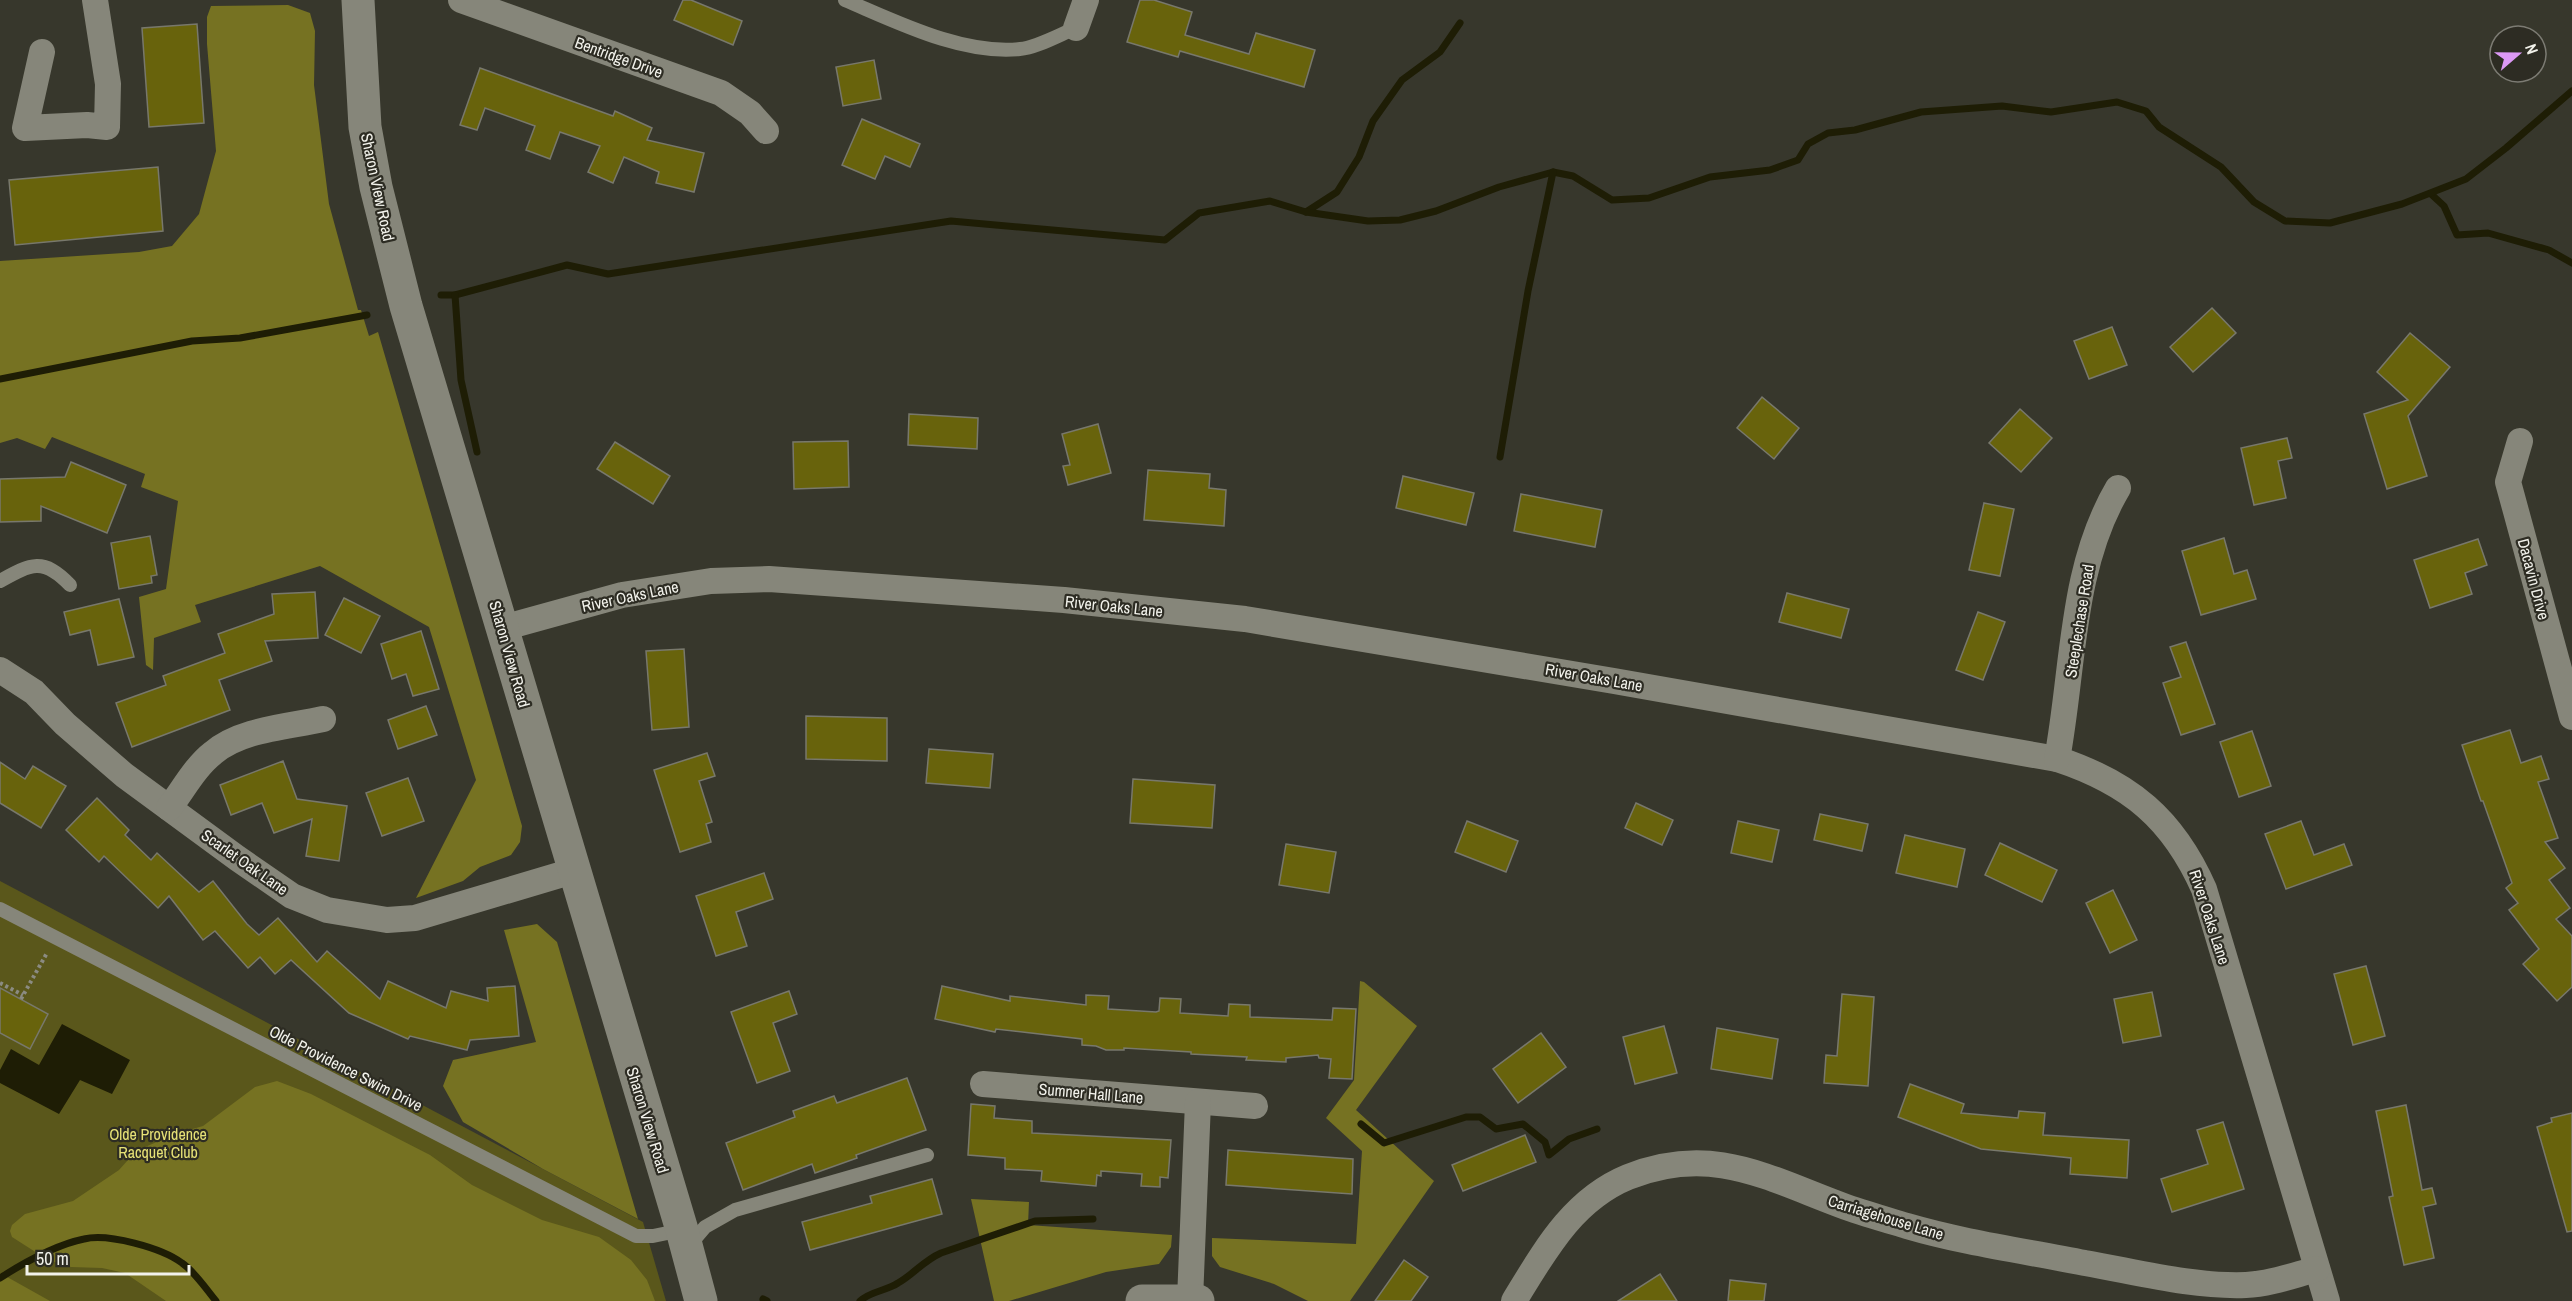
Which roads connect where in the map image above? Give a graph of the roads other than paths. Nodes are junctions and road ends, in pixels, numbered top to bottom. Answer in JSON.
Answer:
{"nodes":[{"id":1,"x":95,"y":0,"type":"edge"},
{"id":2,"x":358,"y":0,"type":"edge"},
{"id":3,"x":461,"y":0,"type":"edge"},
{"id":4,"x":845,"y":0,"type":"edge"},
{"id":5,"x":1086,"y":0,"type":"edge"},
{"id":6,"x":1076,"y":28,"type":"joint"},
{"id":7,"x":42,"y":52,"type":"dead end"},
{"id":8,"x":766,"y":131,"type":"dead end"},
{"id":9,"x":2520,"y":441,"type":"dead end"},
{"id":10,"x":2118,"y":488,"type":"dead end"},
{"id":11,"x":0,"y":581,"type":"edge"},
{"id":12,"x":70,"y":585,"type":"dead end"},
{"id":13,"x":503,"y":628,"type":"junction"},
{"id":14,"x":0,"y":670,"type":"edge"},
{"id":15,"x":2571,"y":709,"type":"edge"},
{"id":16,"x":323,"y":719,"type":"dead end"},
{"id":17,"x":2057,"y":759,"type":"junction"},
{"id":18,"x":169,"y":808,"type":"junction"},
{"id":19,"x":573,"y":871,"type":"junction"},
{"id":20,"x":0,"y":909,"type":"edge"},
{"id":21,"x":983,"y":1084,"type":"dead end"},
{"id":22,"x":1198,"y":1102,"type":"junction"},
{"id":23,"x":1255,"y":1106,"type":"dead end"},
{"id":24,"x":927,"y":1155,"type":"dead end"},
{"id":25,"x":684,"y":1239,"type":"junction"},
{"id":26,"x":2317,"y":1269,"type":"junction"},
{"id":27,"x":1194,"y":1300,"type":"edge"},
{"id":28,"x":701,"y":1301,"type":"edge"},
{"id":29,"x":1142,"y":1301,"type":"edge"},
{"id":30,"x":1514,"y":1301,"type":"edge"},
{"id":31,"x":2327,"y":1301,"type":"edge"}],
"edges":[{"from":1,"to":7,"type":"street"},
{"from":2,"to":13,"type":"street","name":"Sharon View Road"},
{"from":3,"to":8,"type":"street","name":"Bentridge Drive"},
{"from":4,"to":6,"type":"lane"},
{"from":5,"to":6,"type":"street"},
{"from":9,"to":15,"type":"street","name":"Dacavin Drive"},
{"from":10,"to":17,"type":"street","name":"Steeplechase Road"},
{"from":11,"to":12,"type":"lane"},
{"from":13,"to":17,"type":"street","name":"River Oaks Lane"},
{"from":13,"to":19,"type":"street","name":"Sharon View Road"},
{"from":14,"to":18,"type":"street","name":"Scarlet Oak Lane"},
{"from":16,"to":18,"type":"street"},
{"from":17,"to":26,"type":"street","name":"River Oaks Lane"},
{"from":18,"to":19,"type":"street","name":"Scarlet Oak Lane"},
{"from":19,"to":25,"type":"street","name":"Sharon View Road"},
{"from":20,"to":25,"type":"lane","name":"Olde Providence Swim Drive"},
{"from":21,"to":22,"type":"street","name":"Sumner Hall Lane"},
{"from":22,"to":23,"type":"street","name":"Sumner Hall Lane"},
{"from":22,"to":27,"type":"street"},
{"from":24,"to":25,"type":"lane"},
{"from":25,"to":28,"type":"street","name":"Sharon View Road"},
{"from":26,"to":30,"type":"street","name":"Carriagehouse Lane"},
{"from":26,"to":31,"type":"street","name":"River Oaks Lane"},
{"from":27,"to":29,"type":"street"}]}
